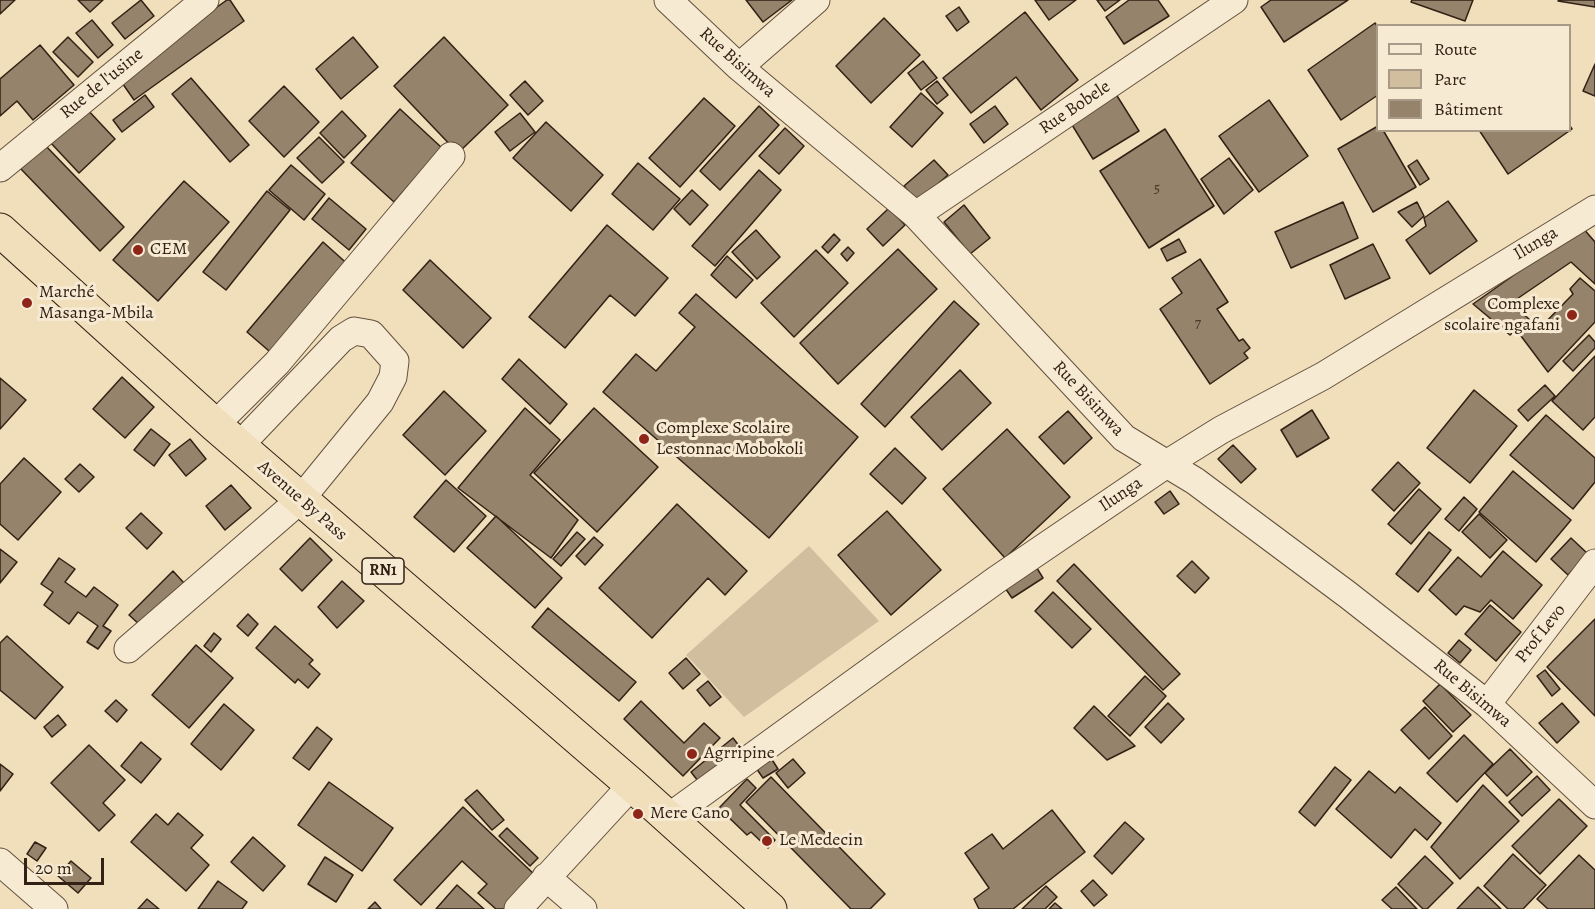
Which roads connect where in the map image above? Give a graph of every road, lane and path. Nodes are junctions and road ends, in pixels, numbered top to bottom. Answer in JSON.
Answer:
{"nodes":[{"id":1,"x":205,"y":0,"type":"edge"},
{"id":2,"x":668,"y":0,"type":"edge"},
{"id":3,"x":816,"y":0,"type":"edge"},
{"id":4,"x":1234,"y":0,"type":"edge"},
{"id":5,"x":739,"y":67,"type":"junction"},
{"id":6,"x":451,"y":156,"type":"dead end"},
{"id":7,"x":0,"y":168,"type":"edge"},
{"id":8,"x":1595,"y":209,"type":"edge"},
{"id":9,"x":916,"y":215,"type":"junction"},
{"id":10,"x":0,"y":230,"type":"edge"},
{"id":11,"x":227,"y":435,"type":"junction"},
{"id":12,"x":1168,"y":463,"type":"junction"},
{"id":13,"x":300,"y":500,"type":"junction"},
{"id":14,"x":1595,"y":563,"type":"edge"},
{"id":15,"x":128,"y":649,"type":"dead end"},
{"id":16,"x":1487,"y":704,"type":"junction"},
{"id":17,"x":632,"y":784,"type":"junction"},
{"id":18,"x":1595,"y":805,"type":"edge"},
{"id":19,"x":669,"y":817,"type":"junction"},
{"id":20,"x":0,"y":861,"type":"edge"},
{"id":21,"x":546,"y":877,"type":"junction"},
{"id":22,"x":54,"y":909,"type":"edge"},
{"id":23,"x":518,"y":909,"type":"edge"},
{"id":24,"x":583,"y":909,"type":"edge"},
{"id":25,"x":770,"y":909,"type":"edge"}],
"edges":[{"from":1,"to":7,"type":"street","name":"Rue de l'usine"},
{"from":2,"to":5,"type":"street","name":"Rue Bisimwa"},
{"from":3,"to":5,"type":"street"},
{"from":4,"to":9,"type":"street","name":"Rue Bobele"},
{"from":5,"to":9,"type":"street","name":"Rue Bisimwa"},
{"from":6,"to":11,"type":"street"},
{"from":8,"to":12,"type":"street","name":"Ilunga"},
{"from":9,"to":12,"type":"street","name":"Rue Bisimwa"},
{"from":10,"to":11,"type":"highway","name":"Avenue By Pass","number":"RN1"},
{"from":11,"to":13,"type":"highway","name":"Avenue By Pass","number":"RN1"},
{"from":11,"to":13,"type":"street"},
{"from":12,"to":16,"type":"street","name":"Rue Bisimwa"},
{"from":12,"to":19,"type":"street","name":"Ilunga"},
{"from":13,"to":15,"type":"street"},
{"from":13,"to":17,"type":"highway","name":"Avenue By Pass","number":"RN1"},
{"from":14,"to":16,"type":"street","name":"Prof Levo"},
{"from":16,"to":18,"type":"street","name":"Rue Bisimwa"},
{"from":17,"to":19,"type":"highway","name":"Avenue By Pass","number":"RN1"},
{"from":17,"to":21,"type":"street"},
{"from":19,"to":25,"type":"highway","name":"Avenue By Pass","number":"RN1"},
{"from":20,"to":22,"type":"street"},
{"from":21,"to":23,"type":"street"},
{"from":21,"to":24,"type":"street"}]}
